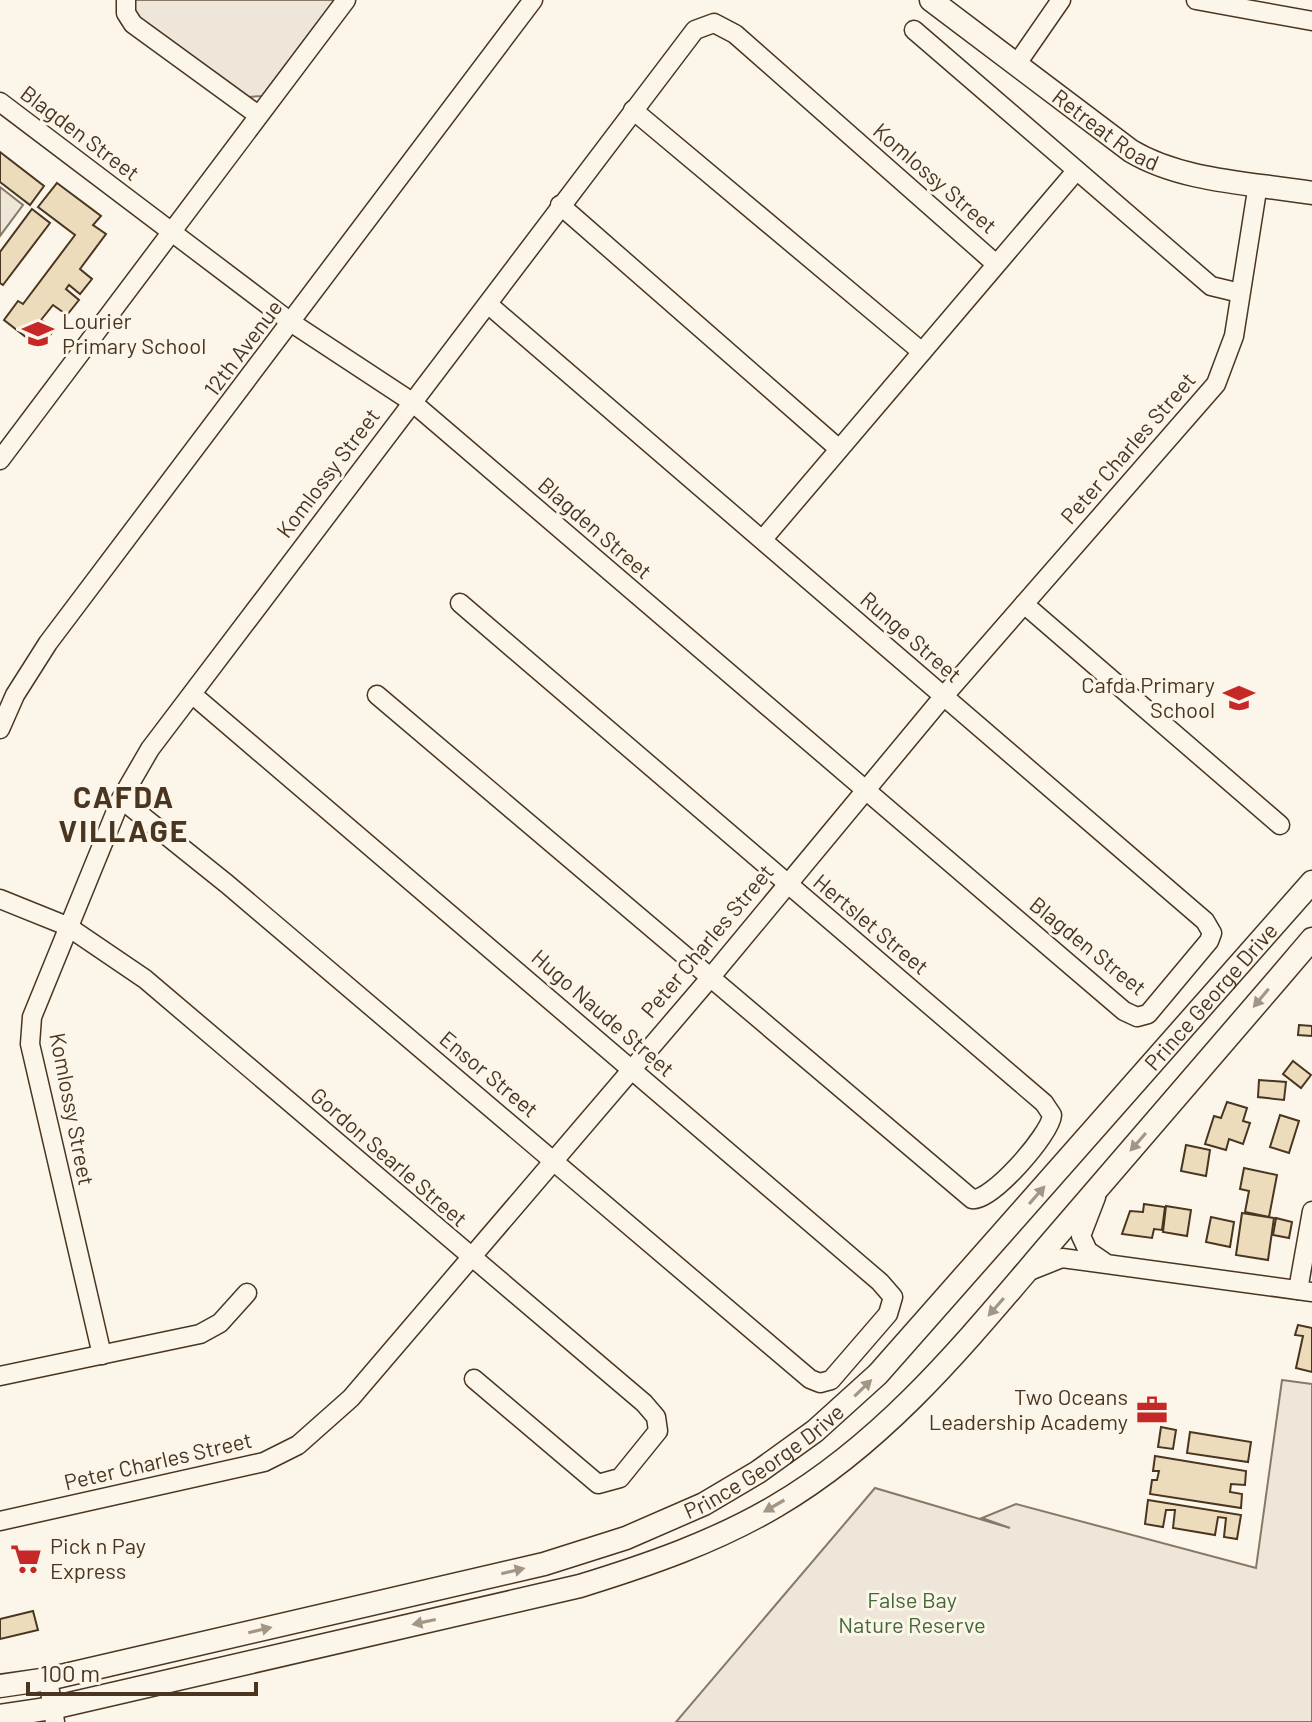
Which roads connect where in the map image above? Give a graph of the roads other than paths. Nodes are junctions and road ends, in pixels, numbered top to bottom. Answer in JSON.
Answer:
{"nodes":[{"id":1,"x":126,"y":0,"type":"edge"},
{"id":2,"x":346,"y":0,"type":"edge"},
{"id":3,"x":533,"y":0,"type":"edge"},
{"id":4,"x":931,"y":0,"type":"edge"},
{"id":5,"x":1061,"y":0,"type":"edge"},
{"id":6,"x":1196,"y":0,"type":"edge"},
{"id":7,"x":1312,"y":21,"type":"edge"},
{"id":8,"x":914,"y":30,"type":"dead end"},
{"id":9,"x":1016,"y":65,"type":"junction"},
{"id":10,"x":0,"y":102,"type":"edge"},
{"id":11,"x":633,"y":110,"type":"junction"},
{"id":12,"x":258,"y":115,"type":"junction"},
{"id":13,"x":1076,"y":171,"type":"junction"},
{"id":14,"x":1258,"y":184,"type":"junction"},
{"id":15,"x":1312,"y":193,"type":"edge"},
{"id":16,"x":560,"y":205,"type":"junction"},
{"id":17,"x":170,"y":231,"type":"junction"},
{"id":18,"x":996,"y":264,"type":"junction"},
{"id":19,"x":1240,"y":293,"type":"junction"},
{"id":20,"x":489,"y":305,"type":"junction"},
{"id":21,"x":292,"y":323,"type":"junction"},
{"id":22,"x":922,"y":352,"type":"junction"},
{"id":23,"x":412,"y":402,"type":"junction"},
{"id":24,"x":839,"y":449,"type":"junction"},
{"id":25,"x":0,"y":460,"type":"edge"},
{"id":26,"x":763,"y":539,"type":"junction"},
{"id":27,"x":460,"y":603,"type":"dead end"},
{"id":28,"x":1024,"y":604,"type":"junction"},
{"id":29,"x":8,"y":692,"type":"edge"},
{"id":30,"x":193,"y":695,"type":"junction"},
{"id":31,"x":377,"y":695,"type":"dead end"},
{"id":32,"x":943,"y":697,"type":"junction"},
{"id":33,"x":0,"y":729,"type":"edge"},
{"id":34,"x":866,"y":790,"type":"junction"},
{"id":35,"x":121,"y":799,"type":"junction"},
{"id":36,"x":1280,"y":825,"type":"dead end"},
{"id":37,"x":1312,"y":882,"type":"edge"},
{"id":38,"x":786,"y":883,"type":"junction"},
{"id":39,"x":0,"y":899,"type":"edge"},
{"id":40,"x":67,"y":926,"type":"junction"},
{"id":41,"x":1312,"y":939,"type":"edge"},
{"id":42,"x":710,"y":978,"type":"junction"},
{"id":43,"x":1137,"y":1017,"type":"joint"},
{"id":44,"x":631,"y":1069,"type":"junction"},
{"id":45,"x":552,"y":1160,"type":"junction"},
{"id":46,"x":1101,"y":1184,"type":"junction"},
{"id":47,"x":1312,"y":1211,"type":"edge"},
{"id":48,"x":471,"y":1256,"type":"junction"},
{"id":49,"x":1106,"y":1263,"type":"junction"},
{"id":50,"x":1020,"y":1280,"type":"junction"},
{"id":51,"x":1305,"y":1291,"type":"edge"},
{"id":52,"x":247,"y":1293,"type":"dead end"},
{"id":53,"x":102,"y":1355,"type":"junction"},
{"id":54,"x":0,"y":1376,"type":"edge"},
{"id":55,"x":474,"y":1379,"type":"dead end"},
{"id":56,"x":826,"y":1383,"type":"joint"},
{"id":57,"x":0,"y":1521,"type":"edge"},
{"id":58,"x":48,"y":1679,"type":"junction"},
{"id":59,"x":0,"y":1686,"type":"edge"},
{"id":60,"x":54,"y":1715,"type":"edge"},
{"id":61,"x":0,"y":1716,"type":"edge"}],
"edges":[{"from":1,"to":12,"type":"street"},
{"from":2,"to":12,"type":"street"},
{"from":3,"to":21,"type":"street","name":"12th Avenue"},
{"from":4,"to":9,"type":"main road","name":"Retreat Road"},
{"from":5,"to":9,"type":"street"},
{"from":6,"to":7,"type":"street"},
{"from":8,"to":13,"type":"street"},
{"from":9,"to":14,"type":"main road","name":"Retreat Road"},
{"from":10,"to":17,"type":"street","name":"Blagden Street"},
{"from":11,"to":16,"type":"street","name":"Komlossy Street"},
{"from":11,"to":18,"type":"street","name":"Komlossy Street"},
{"from":11,"to":22,"type":"street"},
{"from":12,"to":17,"type":"street"},
{"from":13,"to":18,"type":"street"},
{"from":13,"to":19,"type":"street"},
{"from":14,"to":15,"type":"main road","name":"Retreat Road"},
{"from":14,"to":19,"type":"street","name":"Peter Charles Street"},
{"from":16,"to":20,"type":"street","name":"Komlossy Street"},
{"from":16,"to":24,"type":"street"},
{"from":17,"to":21,"type":"street","name":"Blagden Street"},
{"from":17,"to":25,"type":"street"},
{"from":18,"to":22,"type":"street"},
{"from":19,"to":28,"type":"street","name":"Peter Charles Street"},
{"from":20,"to":23,"type":"street","name":"Komlossy Street"},
{"from":20,"to":26,"type":"street","name":"Runge Street"},
{"from":21,"to":23,"type":"street","name":"Blagden Street"},
{"from":21,"to":29,"type":"street","name":"12th Avenue"},
{"from":22,"to":24,"type":"street"},
{"from":23,"to":30,"type":"street","name":"Komlossy Street"},
{"from":23,"to":34,"type":"street","name":"Blagden Street"},
{"from":24,"to":26,"type":"street"},
{"from":26,"to":32,"type":"street","name":"Runge Street"},
{"from":27,"to":38,"type":"street","name":"Hertslet Street"},
{"from":28,"to":32,"type":"street","name":"Peter Charles Street"},
{"from":28,"to":36,"type":"street"},
{"from":29,"to":33,"type":"street","name":"12th Avenue"},
{"from":30,"to":35,"type":"street","name":"Komlossy Street"},
{"from":30,"to":44,"type":"street","name":"Hugo Naude Street"},
{"from":31,"to":42,"type":"street"},
{"from":32,"to":34,"type":"street","name":"Peter Charles Street"},
{"from":32,"to":43,"type":"street","name":"Runge Street"},
{"from":34,"to":38,"type":"street","name":"Peter Charles Street"},
{"from":34,"to":43,"type":"street","name":"Blagden Street"},
{"from":35,"to":40,"type":"street","name":"Komlossy Street"},
{"from":35,"to":45,"type":"street","name":"Ensor Street"},
{"from":58,"to":37,"type":"main road","name":"Prince George Drive","one_way":true},
{"from":38,"to":42,"type":"street","name":"Peter Charles Street"},
{"from":38,"to":42,"type":"street","name":"Hertslet Street"},
{"from":39,"to":40,"type":"street","name":"Gordon Searle Street"},
{"from":40,"to":48,"type":"street","name":"Gordon Searle Street"},
{"from":40,"to":53,"type":"street","name":"Komlossy Street"},
{"from":41,"to":46,"type":"main road","name":"Prince George Drive","one_way":true},
{"from":42,"to":44,"type":"street","name":"Peter Charles Street"},
{"from":44,"to":45,"type":"street","name":"Peter Charles Street"},
{"from":44,"to":56,"type":"street","name":"Hugo Naude Street"},
{"from":45,"to":48,"type":"street","name":"Peter Charles Street"},
{"from":45,"to":56,"type":"street","name":"Ensor Street"},
{"from":46,"to":49,"type":"street"},
{"from":46,"to":50,"type":"main road","name":"Prince George Drive"},
{"from":47,"to":51,"type":"street"},
{"from":48,"to":55,"type":"street","name":"Gordon Searle Street"},
{"from":48,"to":57,"type":"street","name":"Peter Charles Street"},
{"from":49,"to":50,"type":"street"},
{"from":49,"to":51,"type":"street"},
{"from":50,"to":60,"type":"main road","name":"Prince George Drive","one_way":true},
{"from":52,"to":53,"type":"street"},
{"from":53,"to":54,"type":"street"},
{"from":58,"to":59,"type":"main road","name":"Prince George Drive"},
{"from":58,"to":60,"type":"street"},
{"from":60,"to":61,"type":"main road","name":"Prince George Drive"}]}
